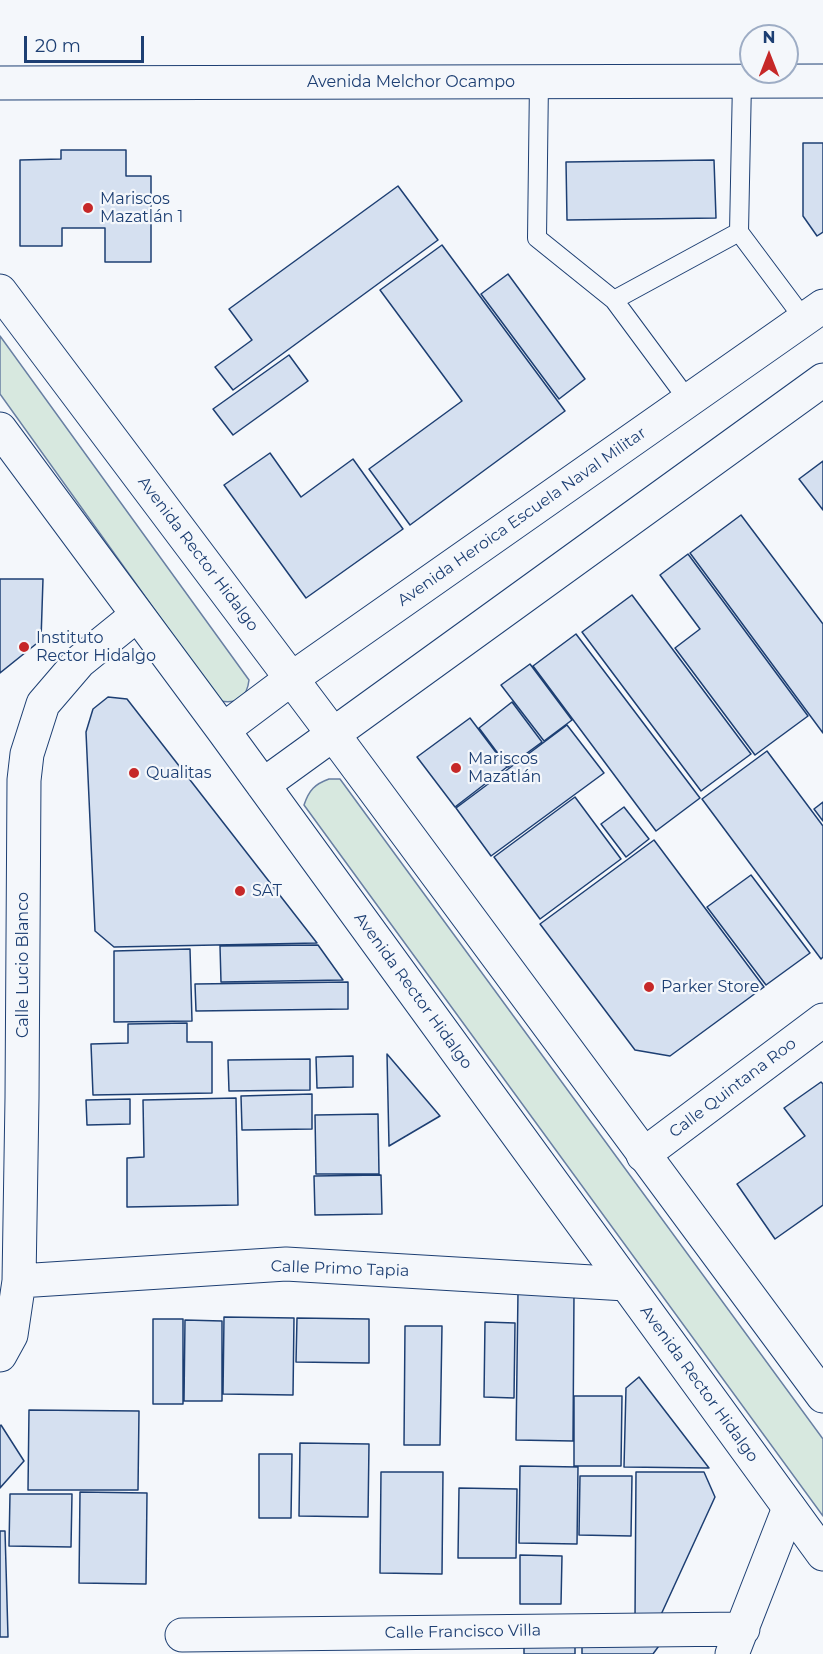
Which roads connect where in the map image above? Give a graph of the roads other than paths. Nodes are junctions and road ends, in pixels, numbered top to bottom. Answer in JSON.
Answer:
{"nodes":[{"id":1,"x":539,"y":81,"type":"junction"},
{"id":2,"x":739,"y":81,"type":"edge"},
{"id":3,"x":799,"y":81,"type":"edge"},
{"id":4,"x":823,"y":81,"type":"edge"},
{"id":5,"x":0,"y":83,"type":"edge"},
{"id":6,"x":742,"y":84,"type":"edge"},
{"id":7,"x":739,"y":232,"type":"junction"},
{"id":8,"x":0,"y":291,"type":"edge"},
{"id":9,"x":614,"y":300,"type":"junction"},
{"id":10,"x":813,"y":312,"type":"edge"},
{"id":11,"x":823,"y":380,"type":"edge"},
{"id":12,"x":688,"y":400,"type":"junction"},
{"id":13,"x":0,"y":429,"type":"edge"},
{"id":14,"x":137,"y":615,"type":"junction"},
{"id":15,"x":291,"y":679,"type":"junction"},
{"id":16,"x":223,"y":730,"type":"junction"},
{"id":17,"x":333,"y":734,"type":"junction"},
{"id":18,"x":12,"y":779,"type":"edge"},
{"id":19,"x":263,"y":784,"type":"junction"},
{"id":20,"x":823,"y":1020,"type":"edge"},
{"id":21,"x":11,"y":1098,"type":"edge"},
{"id":22,"x":644,"y":1155,"type":"junction"},
{"id":23,"x":18,"y":1281,"type":"junction"},
{"id":24,"x":626,"y":1284,"type":"junction"},
{"id":25,"x":0,"y":1355,"type":"edge"},
{"id":26,"x":823,"y":1396,"type":"edge"},
{"id":27,"x":789,"y":1508,"type":"junction"},
{"id":28,"x":823,"y":1554,"type":"edge"},
{"id":29,"x":182,"y":1635,"type":"dead end"},
{"id":30,"x":738,"y":1642,"type":"edge"}],
"edges":[{"from":1,"to":2,"type":"street","name":"Avenida Melchor Ocampo"},
{"from":1,"to":5,"type":"street","name":"Avenida Melchor Ocampo"},
{"from":1,"to":9,"type":"lane"},
{"from":3,"to":4,"type":"street","name":"Avenida Melchor Ocampo"},
{"from":6,"to":7,"type":"lane"},
{"from":7,"to":9,"type":"lane"},
{"from":7,"to":10,"type":"lane"},
{"from":8,"to":15,"type":"street","name":"Avenida Rector Hidalgo"},
{"from":9,"to":12,"type":"lane"},
{"from":10,"to":12,"type":"street","name":"Avenida Heroica Escuela Naval Militar"},
{"from":11,"to":17,"type":"street"},
{"from":12,"to":15,"type":"street","name":"Avenida Heroica Escuela Naval Militar"},
{"from":13,"to":14,"type":"street","name":"Avenida Rector Hidalgo"},
{"from":14,"to":16,"type":"street","name":"Avenida Rector Hidalgo"},
{"from":14,"to":18,"type":"street","name":"Calle Lucio Blanco"},
{"from":15,"to":16,"type":"street","name":"Avenida Heroica Escuela Naval Militar"},
{"from":15,"to":17,"type":"street","name":"Avenida Rector Hidalgo"},
{"from":16,"to":19,"type":"street","name":"Avenida Rector Hidalgo"},
{"from":17,"to":19,"type":"street"},
{"from":17,"to":22,"type":"street","name":"Avenida Rector Hidalgo"},
{"from":18,"to":21,"type":"street","name":"Calle Lucio Blanco"},
{"from":19,"to":24,"type":"street","name":"Avenida Rector Hidalgo"},
{"from":20,"to":22,"type":"street","name":"Calle Quintana Roo"},
{"from":21,"to":23,"type":"street","name":"Calle Lucio Blanco"},
{"from":22,"to":26,"type":"street","name":"Avenida Rector Hidalgo"},
{"from":23,"to":24,"type":"street","name":"Calle Primo Tapia"},
{"from":23,"to":25,"type":"street","name":"Calle Lucio Blanco"},
{"from":24,"to":27,"type":"street","name":"Avenida Rector Hidalgo"},
{"from":27,"to":28,"type":"street","name":"Avenida Rector Hidalgo"},
{"from":27,"to":30,"type":"street"},
{"from":29,"to":30,"type":"street","name":"Calle Francisco Villa"}]}
